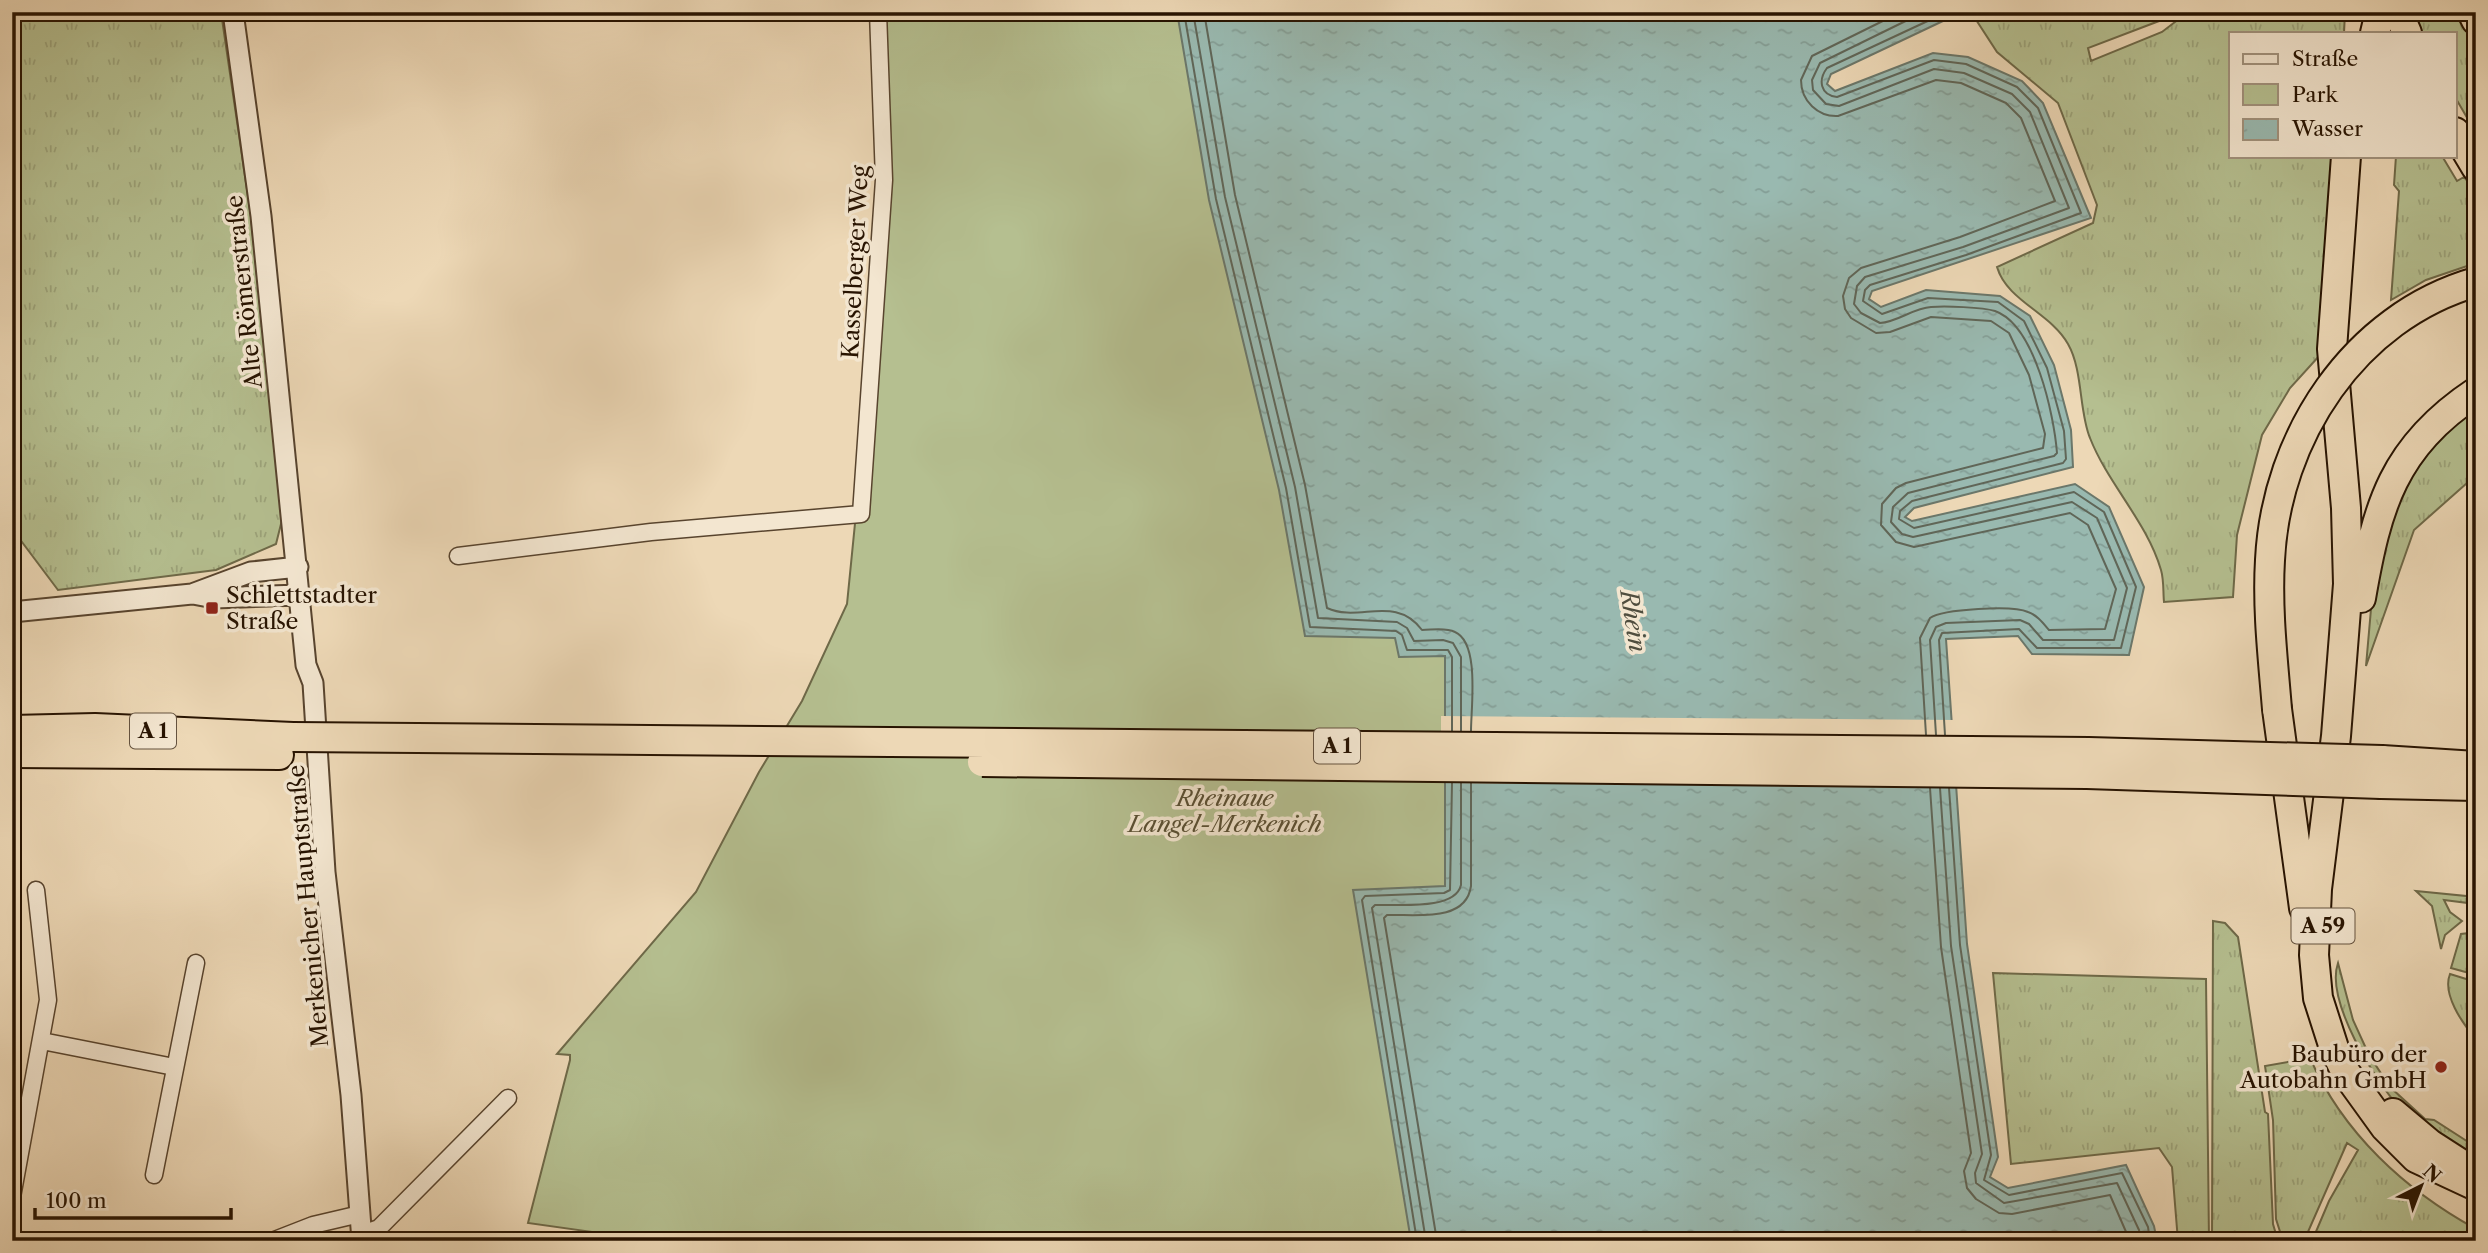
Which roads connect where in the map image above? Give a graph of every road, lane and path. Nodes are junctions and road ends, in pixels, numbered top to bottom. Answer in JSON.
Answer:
{"nodes":[{"id":1,"x":233,"y":12,"type":"edge"},
{"id":2,"x":877,"y":12,"type":"edge"},
{"id":3,"x":2362,"y":12,"type":"edge"},
{"id":4,"x":2380,"y":12,"type":"edge"},
{"id":5,"x":2399,"y":12,"type":"edge"},
{"id":6,"x":2472,"y":12,"type":"edge"},
{"id":7,"x":2476,"y":19,"type":"edge"},
{"id":8,"x":2359,"y":32,"type":"edge"},
{"id":9,"x":2375,"y":32,"type":"edge"},
{"id":10,"x":2407,"y":32,"type":"edge"},
{"id":11,"x":2456,"y":134,"type":"edge"},
{"id":12,"x":2346,"y":158,"type":"edge"},
{"id":13,"x":2353,"y":158,"type":"edge"},
{"id":14,"x":2476,"y":167,"type":"edge"},
{"id":15,"x":2476,"y":282,"type":"edge"},
{"id":16,"x":2476,"y":392,"type":"edge"},
{"id":17,"x":458,"y":555,"type":"dead end"},
{"id":18,"x":298,"y":568,"type":"junction"},
{"id":19,"x":192,"y":594,"type":"junction"},
{"id":20,"x":300,"y":595,"type":"junction"},
{"id":21,"x":12,"y":612,"type":"edge"},
{"id":22,"x":2356,"y":622,"type":"junction"},
{"id":23,"x":12,"y":730,"type":"edge"},
{"id":24,"x":293,"y":746,"type":"junction"},
{"id":25,"x":12,"y":753,"type":"edge"},
{"id":26,"x":2476,"y":766,"type":"edge"},
{"id":27,"x":2382,"y":772,"type":"junction"},
{"id":28,"x":2476,"y":786,"type":"edge"},
{"id":29,"x":36,"y":890,"type":"dead end"},
{"id":30,"x":195,"y":963,"type":"dead end"},
{"id":31,"x":2315,"y":976,"type":"junction"},
{"id":32,"x":42,"y":1041,"type":"junction"},
{"id":33,"x":174,"y":1067,"type":"junction"},
{"id":34,"x":508,"y":1098,"type":"dead end"},
{"id":35,"x":2476,"y":1172,"type":"edge"},
{"id":36,"x":2443,"y":1173,"type":"junction"},
{"id":37,"x":154,"y":1175,"type":"dead end"},
{"id":38,"x":2476,"y":1186,"type":"edge"},
{"id":39,"x":2476,"y":1197,"type":"edge"},
{"id":40,"x":12,"y":1198,"type":"edge"},
{"id":41,"x":361,"y":1229,"type":"edge"},
{"id":42,"x":272,"y":1241,"type":"edge"}],
"edges":[{"from":1,"to":18,"type":"street","name":"Alte Römerstraße"},
{"from":2,"to":17,"type":"street","name":"Kasselberger Weg"},
{"from":3,"to":8,"type":"highway"},
{"from":4,"to":9,"type":"highway"},
{"from":5,"to":10,"type":"highway"},
{"from":6,"to":7,"type":"highway"},
{"from":11,"to":14,"type":"highway"},
{"from":12,"to":31,"type":"highway","number":"A 59"},
{"from":13,"to":22,"type":"highway","number":"A 59"},
{"from":15,"to":31,"type":"highway","bridge":true},
{"from":16,"to":22,"type":"highway"},
{"from":18,"to":19,"type":"street"},
{"from":18,"to":20,"type":"street","name":"Merkenicher Hauptstraße"},
{"from":19,"to":20,"type":"street"},
{"from":19,"to":21,"type":"street"},
{"from":20,"to":41,"type":"street","name":"Merkenicher Hauptstraße"},
{"from":22,"to":35,"type":"highway","number":"A 59"},
{"from":23,"to":24,"type":"highway","number":"A 1"},
{"from":24,"to":25,"type":"highway","number":"A 1"},
{"from":24,"to":27,"type":"highway","number":"A 1","bridge":true},
{"from":26,"to":27,"type":"highway","number":"A 1"},
{"from":27,"to":28,"type":"highway","number":"A 1"},
{"from":29,"to":32,"type":"street"},
{"from":30,"to":33,"type":"street"},
{"from":31,"to":36,"type":"highway","number":"A 59"},
{"from":32,"to":33,"type":"street"},
{"from":32,"to":40,"type":"street"},
{"from":33,"to":37,"type":"street"},
{"from":34,"to":41,"type":"street"},
{"from":36,"to":38,"type":"highway"},
{"from":36,"to":39,"type":"highway"},
{"from":41,"to":42,"type":"street"}]}
